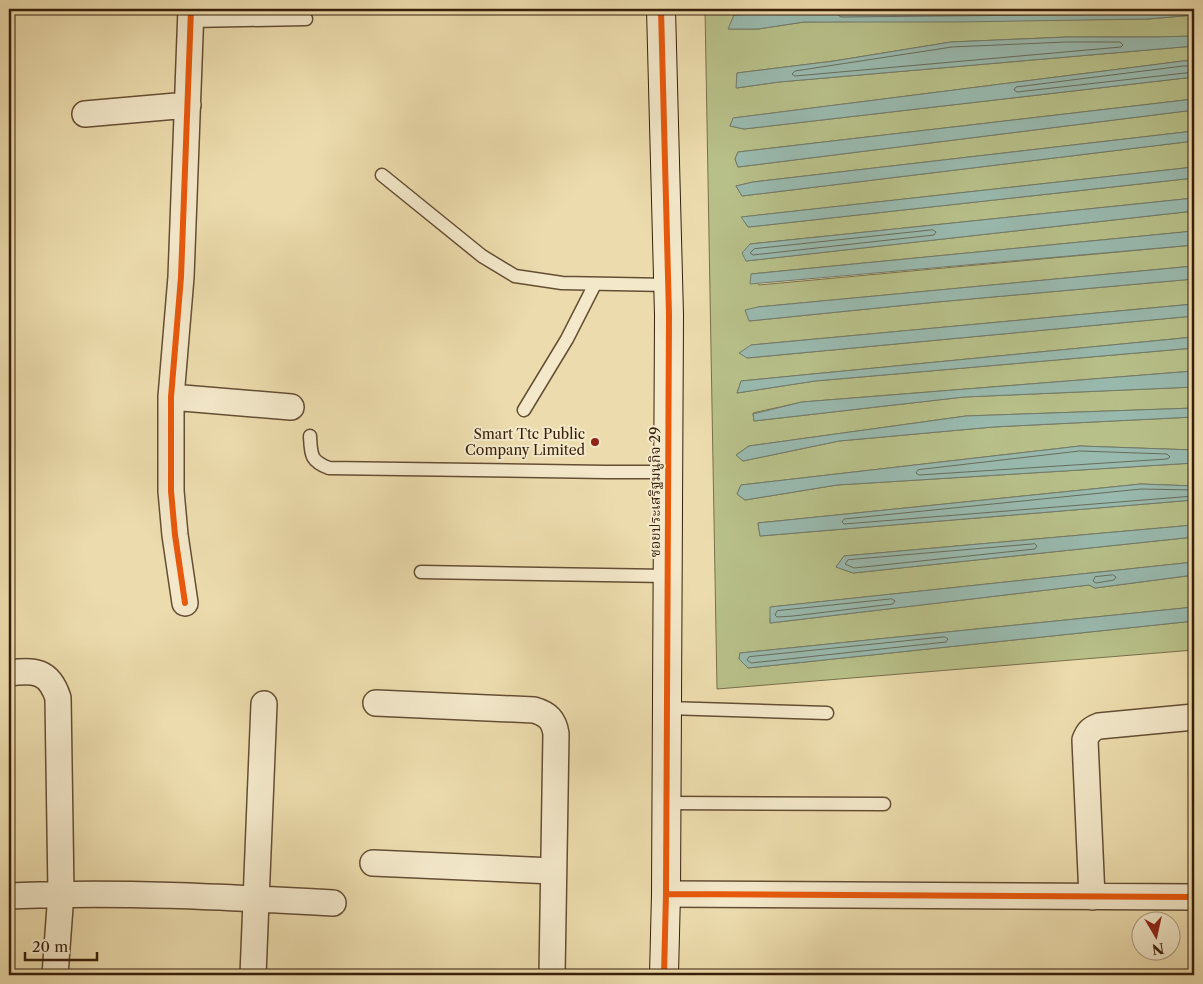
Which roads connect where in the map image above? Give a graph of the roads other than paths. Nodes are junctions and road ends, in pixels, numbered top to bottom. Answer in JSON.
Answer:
{"nodes":[{"id":1,"x":661,"y":9,"type":"edge"},
{"id":2,"x":190,"y":15,"type":"edge"},
{"id":3,"x":306,"y":18,"type":"dead end"},
{"id":4,"x":188,"y":106,"type":"junction"},
{"id":5,"x":86,"y":114,"type":"dead end"},
{"id":6,"x":382,"y":175,"type":"dead end"},
{"id":7,"x":595,"y":284,"type":"junction"},
{"id":8,"x":668,"y":286,"type":"junction"},
{"id":9,"x":171,"y":397,"type":"junction"},
{"id":10,"x":291,"y":407,"type":"dead end"},
{"id":11,"x":524,"y":410,"type":"dead end"},
{"id":12,"x":310,"y":436,"type":"dead end"},
{"id":13,"x":668,"y":472,"type":"junction"},
{"id":14,"x":421,"y":572,"type":"dead end"},
{"id":15,"x":667,"y":576,"type":"junction"},
{"id":16,"x":185,"y":603,"type":"dead end"},
{"id":17,"x":9,"y":673,"type":"edge"},
{"id":18,"x":376,"y":703,"type":"dead end"},
{"id":19,"x":264,"y":704,"type":"dead end"},
{"id":20,"x":667,"y":708,"type":"junction"},
{"id":21,"x":827,"y":713,"type":"dead end"},
{"id":22,"x":1194,"y":717,"type":"edge"},
{"id":23,"x":666,"y":803,"type":"junction"},
{"id":24,"x":884,"y":804,"type":"dead end"},
{"id":25,"x":373,"y":862,"type":"dead end"},
{"id":26,"x":553,"y":871,"type":"junction"},
{"id":27,"x":61,"y":894,"type":"junction"},
{"id":28,"x":666,"y":894,"type":"junction"},
{"id":29,"x":9,"y":896,"type":"edge"},
{"id":30,"x":1092,"y":897,"type":"junction"},
{"id":31,"x":1194,"y":897,"type":"edge"},
{"id":32,"x":256,"y":899,"type":"junction"},
{"id":33,"x":333,"y":903,"type":"dead end"},
{"id":34,"x":55,"y":975,"type":"edge"},
{"id":35,"x":253,"y":975,"type":"edge"},
{"id":36,"x":552,"y":975,"type":"edge"},
{"id":37,"x":664,"y":975,"type":"edge"}],
"edges":[{"from":1,"to":8,"type":"street","name":"ซอยประเสริฐมนูกิจ 29"},
{"from":2,"to":3,"type":"lane"},
{"from":2,"to":4,"type":"street"},
{"from":4,"to":5,"type":"street"},
{"from":4,"to":9,"type":"street"},
{"from":6,"to":7,"type":"lane"},
{"from":7,"to":8,"type":"lane"},
{"from":7,"to":11,"type":"lane"},
{"from":8,"to":13,"type":"street","name":"ซอยประเสริฐมนูกิจ 29"},
{"from":9,"to":10,"type":"street"},
{"from":9,"to":16,"type":"street"},
{"from":12,"to":13,"type":"lane"},
{"from":13,"to":15,"type":"street","name":"ซอยประเสริฐมนูกิจ 29"},
{"from":14,"to":15,"type":"lane"},
{"from":15,"to":20,"type":"street","name":"ซอยประเสริฐมนูกิจ 29"},
{"from":17,"to":27,"type":"street"},
{"from":18,"to":26,"type":"street"},
{"from":19,"to":32,"type":"street"},
{"from":20,"to":21,"type":"lane"},
{"from":20,"to":23,"type":"street","name":"ซอยประเสริฐมนูกิจ 29"},
{"from":22,"to":30,"type":"street"},
{"from":23,"to":24,"type":"lane"},
{"from":23,"to":28,"type":"street","name":"ซอยประเสริฐมนูกิจ 29"},
{"from":25,"to":26,"type":"street"},
{"from":26,"to":36,"type":"street"},
{"from":27,"to":29,"type":"street"},
{"from":27,"to":32,"type":"street"},
{"from":27,"to":34,"type":"street"},
{"from":28,"to":30,"type":"street"},
{"from":28,"to":37,"type":"street","name":"ซอยประเสริฐมนูกิจ 29"},
{"from":30,"to":31,"type":"street"},
{"from":32,"to":33,"type":"street"},
{"from":32,"to":35,"type":"street"}]}
